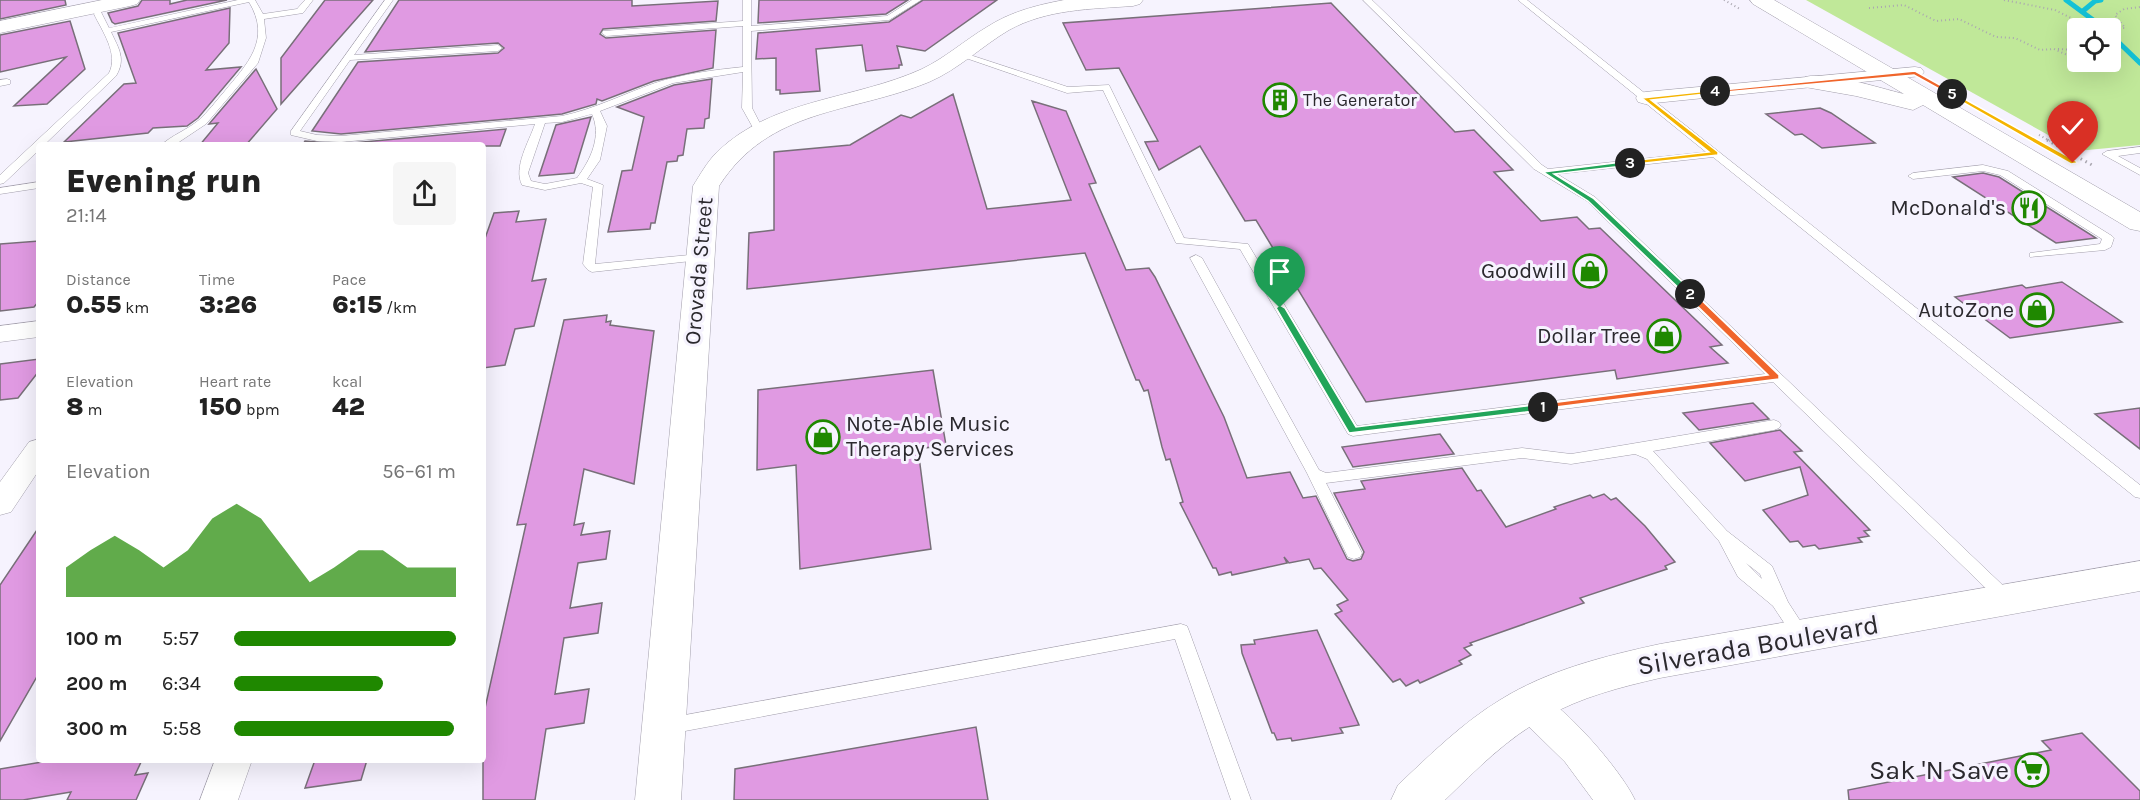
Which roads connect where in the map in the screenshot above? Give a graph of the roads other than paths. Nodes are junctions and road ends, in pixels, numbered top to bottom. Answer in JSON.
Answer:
{"nodes":[{"id":1,"x":130,"y":0,"type":"edge"},
{"id":2,"x":250,"y":0,"type":"edge"},
{"id":3,"x":309,"y":0,"type":"edge"},
{"id":4,"x":747,"y":0,"type":"edge"},
{"id":5,"x":917,"y":0,"type":"edge"},
{"id":6,"x":1133,"y":0,"type":"edge"},
{"id":7,"x":1367,"y":0,"type":"edge"},
{"id":8,"x":1522,"y":0,"type":"edge"},
{"id":9,"x":1760,"y":0,"type":"edge"},
{"id":10,"x":1783,"y":0,"type":"edge"},
{"id":11,"x":390,"y":1,"type":"edge"},
{"id":12,"x":93,"y":7,"type":"edge"},
{"id":13,"x":262,"y":17,"type":"junction"},
{"id":14,"x":0,"y":18,"type":"edge"},
{"id":15,"x":746,"y":26,"type":"junction"},
{"id":16,"x":0,"y":27,"type":"edge"},
{"id":17,"x":106,"y":31,"type":"junction"},
{"id":18,"x":606,"y":33,"type":"dead end"},
{"id":19,"x":1827,"y":39,"type":"junction"},
{"id":20,"x":498,"y":48,"type":"dead end"},
{"id":21,"x":961,"y":55,"type":"junction"},
{"id":22,"x":348,"y":58,"type":"junction"},
{"id":23,"x":747,"y":69,"type":"junction"},
{"id":24,"x":1915,"y":72,"type":"junction"},
{"id":25,"x":1888,"y":75,"type":"junction"},
{"id":26,"x":1813,"y":82,"type":"junction"},
{"id":27,"x":1645,"y":98,"type":"junction"},
{"id":28,"x":595,"y":111,"type":"junction"},
{"id":29,"x":1954,"y":114,"type":"junction"},
{"id":30,"x":541,"y":121,"type":"junction"},
{"id":31,"x":759,"y":131,"type":"junction"},
{"id":32,"x":41,"y":142,"type":"edge"},
{"id":33,"x":171,"y":142,"type":"edge"},
{"id":34,"x":36,"y":147,"type":"edge"},
{"id":35,"x":2140,"y":150,"type":"edge"},
{"id":36,"x":1715,"y":154,"type":"junction"},
{"id":37,"x":1547,"y":172,"type":"junction"},
{"id":38,"x":2140,"y":172,"type":"edge"},
{"id":39,"x":1913,"y":176,"type":"dead end"},
{"id":40,"x":581,"y":180,"type":"junction"},
{"id":41,"x":0,"y":181,"type":"edge"},
{"id":42,"x":36,"y":185,"type":"edge"},
{"id":43,"x":0,"y":191,"type":"edge"},
{"id":44,"x":2140,"y":201,"type":"edge"},
{"id":45,"x":2140,"y":223,"type":"edge"},
{"id":46,"x":2034,"y":255,"type":"dead end"},
{"id":47,"x":700,"y":257,"type":"junction"},
{"id":48,"x":1196,"y":258,"type":"dead end"},
{"id":49,"x":36,"y":329,"type":"edge"},
{"id":50,"x":0,"y":334,"type":"edge"},
{"id":51,"x":1776,"y":377,"type":"junction"},
{"id":52,"x":1774,"y":425,"type":"dead end"},
{"id":53,"x":1637,"y":449,"type":"junction"},
{"id":54,"x":36,"y":453,"type":"edge"},
{"id":55,"x":1314,"y":473,"type":"junction"},
{"id":56,"x":2140,"y":493,"type":"edge"},
{"id":57,"x":0,"y":504,"type":"edge"},
{"id":58,"x":1354,"y":553,"type":"dead end"},
{"id":59,"x":2140,"y":576,"type":"edge"},
{"id":60,"x":2008,"y":600,"type":"junction"},
{"id":61,"x":1791,"y":620,"type":"junction"},
{"id":62,"x":1530,"y":704,"type":"junction"},
{"id":63,"x":664,"y":728,"type":"junction"},
{"id":64,"x":233,"y":763,"type":"edge"},
{"id":65,"x":219,"y":800,"type":"edge"},
{"id":66,"x":658,"y":800,"type":"edge"},
{"id":67,"x":1241,"y":800,"type":"edge"},
{"id":68,"x":1414,"y":800,"type":"edge"},
{"id":69,"x":1616,"y":800,"type":"edge"}],
"edges":[{"from":1,"to":16,"type":"street"},
{"from":2,"to":13,"type":"lane"},
{"from":2,"to":17,"type":"lane"},
{"from":3,"to":13,"type":"lane"},
{"from":4,"to":15,"type":"lane"},
{"from":5,"to":15,"type":"lane"},
{"from":6,"to":21,"type":"street","name":"Orovada Street"},
{"from":7,"to":37,"type":"lane"},
{"from":8,"to":27,"type":"lane"},
{"from":9,"to":19,"type":"street"},
{"from":10,"to":24,"type":"street"},
{"from":11,"to":22,"type":"lane"},
{"from":12,"to":14,"type":"street"},
{"from":12,"to":17,"type":"lane"},
{"from":13,"to":33,"type":"lane"},
{"from":15,"to":18,"type":"lane"},
{"from":15,"to":23,"type":"lane"},
{"from":17,"to":32,"type":"lane"},
{"from":19,"to":25,"type":"street"},
{"from":19,"to":26,"type":"street"},
{"from":20,"to":22,"type":"lane"},
{"from":21,"to":31,"type":"street","name":"Orovada Street"},
{"from":21,"to":51,"type":"lane"},
{"from":22,"to":30,"type":"lane"},
{"from":23,"to":28,"type":"lane"},
{"from":23,"to":31,"type":"lane"},
{"from":24,"to":25,"type":"street"},
{"from":24,"to":44,"type":"street"},
{"from":25,"to":26,"type":"street"},
{"from":25,"to":29,"type":"street"},
{"from":26,"to":27,"type":"street"},
{"from":26,"to":29,"type":"street"},
{"from":27,"to":36,"type":"lane"},
{"from":28,"to":30,"type":"lane"},
{"from":28,"to":40,"type":"lane"},
{"from":29,"to":45,"type":"street"},
{"from":30,"to":40,"type":"lane"},
{"from":31,"to":47,"type":"street","name":"Orovada Street"},
{"from":34,"to":41,"type":"lane"},
{"from":35,"to":38,"type":"lane"},
{"from":36,"to":37,"type":"lane"},
{"from":36,"to":56,"type":"lane"},
{"from":37,"to":51,"type":"lane"},
{"from":39,"to":46,"type":"lane"},
{"from":40,"to":47,"type":"lane"},
{"from":42,"to":43,"type":"lane"},
{"from":47,"to":63,"type":"street","name":"Orovada Street"},
{"from":48,"to":55,"type":"lane"},
{"from":49,"to":50,"type":"street"},
{"from":51,"to":60,"type":"lane"},
{"from":52,"to":53,"type":"lane"},
{"from":53,"to":55,"type":"lane"},
{"from":53,"to":61,"type":"lane"},
{"from":54,"to":57,"type":"street"},
{"from":55,"to":58,"type":"lane"},
{"from":59,"to":60,"type":"street","name":"Silverada Boulevard"},
{"from":60,"to":61,"type":"street","name":"Silverada Boulevard"},
{"from":61,"to":62,"type":"street","name":"Silverada Boulevard"},
{"from":62,"to":68,"type":"street","name":"Silverada Boulevard"},
{"from":62,"to":69,"type":"street"},
{"from":63,"to":66,"type":"street","name":"Orovada Street"},
{"from":63,"to":67,"type":"lane"},
{"from":64,"to":65,"type":"street"}]}
